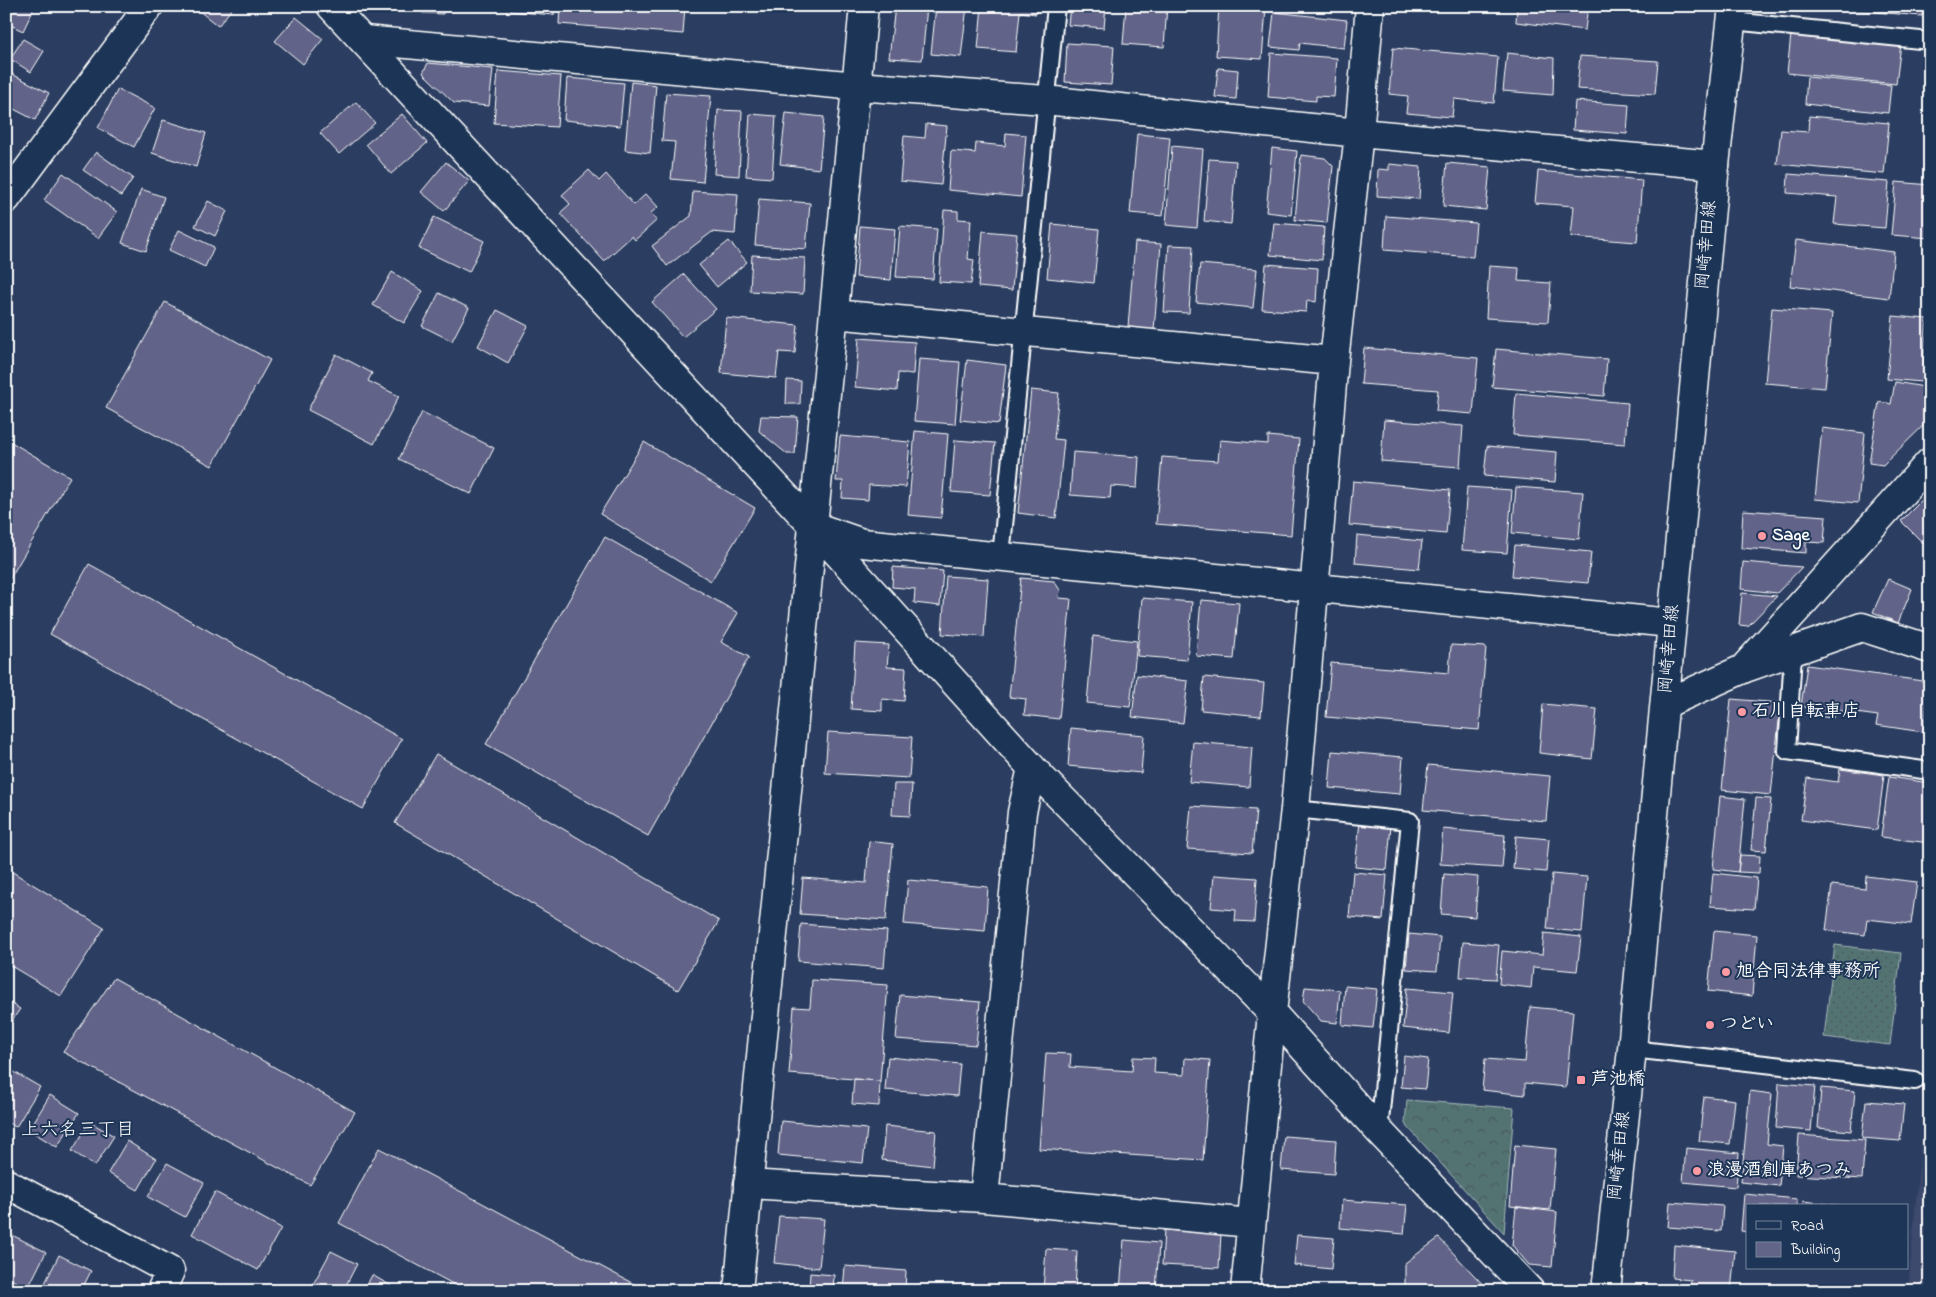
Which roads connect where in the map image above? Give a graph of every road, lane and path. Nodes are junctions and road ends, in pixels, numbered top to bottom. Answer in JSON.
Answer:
{"nodes":[{"id":1,"x":331,"y":6,"type":"edge"},
{"id":2,"x":864,"y":6,"type":"edge"},
{"id":3,"x":1056,"y":6,"type":"edge"},
{"id":4,"x":1370,"y":6,"type":"edge"},
{"id":5,"x":136,"y":10,"type":"edge"},
{"id":6,"x":1732,"y":14,"type":"edge"},
{"id":7,"x":364,"y":40,"type":"junction"},
{"id":8,"x":1930,"y":41,"type":"edge"},
{"id":9,"x":857,"y":86,"type":"junction"},
{"id":10,"x":1045,"y":100,"type":"junction"},
{"id":11,"x":1359,"y":133,"type":"junction"},
{"id":12,"x":1715,"y":165,"type":"junction"},
{"id":13,"x":6,"y":199,"type":"edge"},
{"id":14,"x":834,"y":314,"type":"junction"},
{"id":15,"x":1023,"y":331,"type":"junction"},
{"id":16,"x":1334,"y":361,"type":"junction"},
{"id":17,"x":1930,"y":462,"type":"edge"},
{"id":18,"x":813,"y":526,"type":"junction"},
{"id":19,"x":1001,"y":556,"type":"junction"},
{"id":20,"x":1315,"y":588,"type":"junction"},
{"id":21,"x":1671,"y":623,"type":"junction"},
{"id":22,"x":1930,"y":649,"type":"edge"},
{"id":23,"x":1793,"y":653,"type":"junction"},
{"id":24,"x":1744,"y":669,"type":"junction"},
{"id":25,"x":1665,"y":704,"type":"junction"},
{"id":26,"x":1032,"y":768,"type":"junction"},
{"id":27,"x":1930,"y":771,"type":"edge"},
{"id":28,"x":1295,"y":809,"type":"junction"},
{"id":29,"x":1272,"y":1014,"type":"junction"},
{"id":30,"x":1632,"y":1049,"type":"junction"},
{"id":31,"x":1915,"y":1081,"type":"dead end"},
{"id":32,"x":1379,"y":1131,"type":"junction"},
{"id":33,"x":6,"y":1183,"type":"edge"},
{"id":34,"x":748,"y":1184,"type":"junction"},
{"id":35,"x":984,"y":1198,"type":"junction"},
{"id":36,"x":1251,"y":1223,"type":"junction"},
{"id":37,"x":161,"y":1291,"type":"edge"},
{"id":38,"x":738,"y":1291,"type":"edge"},
{"id":39,"x":1245,"y":1291,"type":"edge"},
{"id":40,"x":1530,"y":1291,"type":"edge"},
{"id":41,"x":1606,"y":1291,"type":"edge"}],
"edges":[{"from":1,"to":7,"type":"street"},
{"from":2,"to":9,"type":"street"},
{"from":3,"to":10,"type":"lane"},
{"from":4,"to":11,"type":"street"},
{"from":5,"to":13,"type":"street"},
{"from":6,"to":8,"type":"lane"},
{"from":6,"to":12,"type":"street","name":"岡崎幸田線"},
{"from":7,"to":9,"type":"street"},
{"from":7,"to":18,"type":"street"},
{"from":9,"to":10,"type":"street"},
{"from":9,"to":14,"type":"street"},
{"from":10,"to":11,"type":"street"},
{"from":10,"to":15,"type":"lane"},
{"from":11,"to":12,"type":"street"},
{"from":11,"to":16,"type":"street"},
{"from":12,"to":21,"type":"street","name":"岡崎幸田線"},
{"from":14,"to":15,"type":"street"},
{"from":14,"to":18,"type":"street"},
{"from":15,"to":16,"type":"street"},
{"from":15,"to":19,"type":"lane"},
{"from":16,"to":20,"type":"street"},
{"from":17,"to":24,"type":"street"},
{"from":18,"to":19,"type":"street"},
{"from":18,"to":26,"type":"street"},
{"from":18,"to":34,"type":"street"},
{"from":19,"to":20,"type":"street"},
{"from":20,"to":21,"type":"street"},
{"from":20,"to":28,"type":"street"},
{"from":21,"to":25,"type":"street","name":"岡崎幸田線"},
{"from":22,"to":23,"type":"street"},
{"from":23,"to":24,"type":"street"},
{"from":23,"to":27,"type":"lane"},
{"from":24,"to":25,"type":"street"},
{"from":25,"to":30,"type":"street","name":"岡崎幸田線"},
{"from":26,"to":29,"type":"street"},
{"from":26,"to":35,"type":"street"},
{"from":28,"to":29,"type":"street"},
{"from":28,"to":32,"type":"lane"},
{"from":29,"to":32,"type":"street"},
{"from":29,"to":36,"type":"street"},
{"from":30,"to":31,"type":"lane"},
{"from":30,"to":41,"type":"street","name":"岡崎幸田線"},
{"from":32,"to":40,"type":"street"},
{"from":33,"to":37,"type":"street"},
{"from":34,"to":35,"type":"street"},
{"from":34,"to":38,"type":"street"},
{"from":35,"to":36,"type":"street"},
{"from":36,"to":39,"type":"street"}]}
